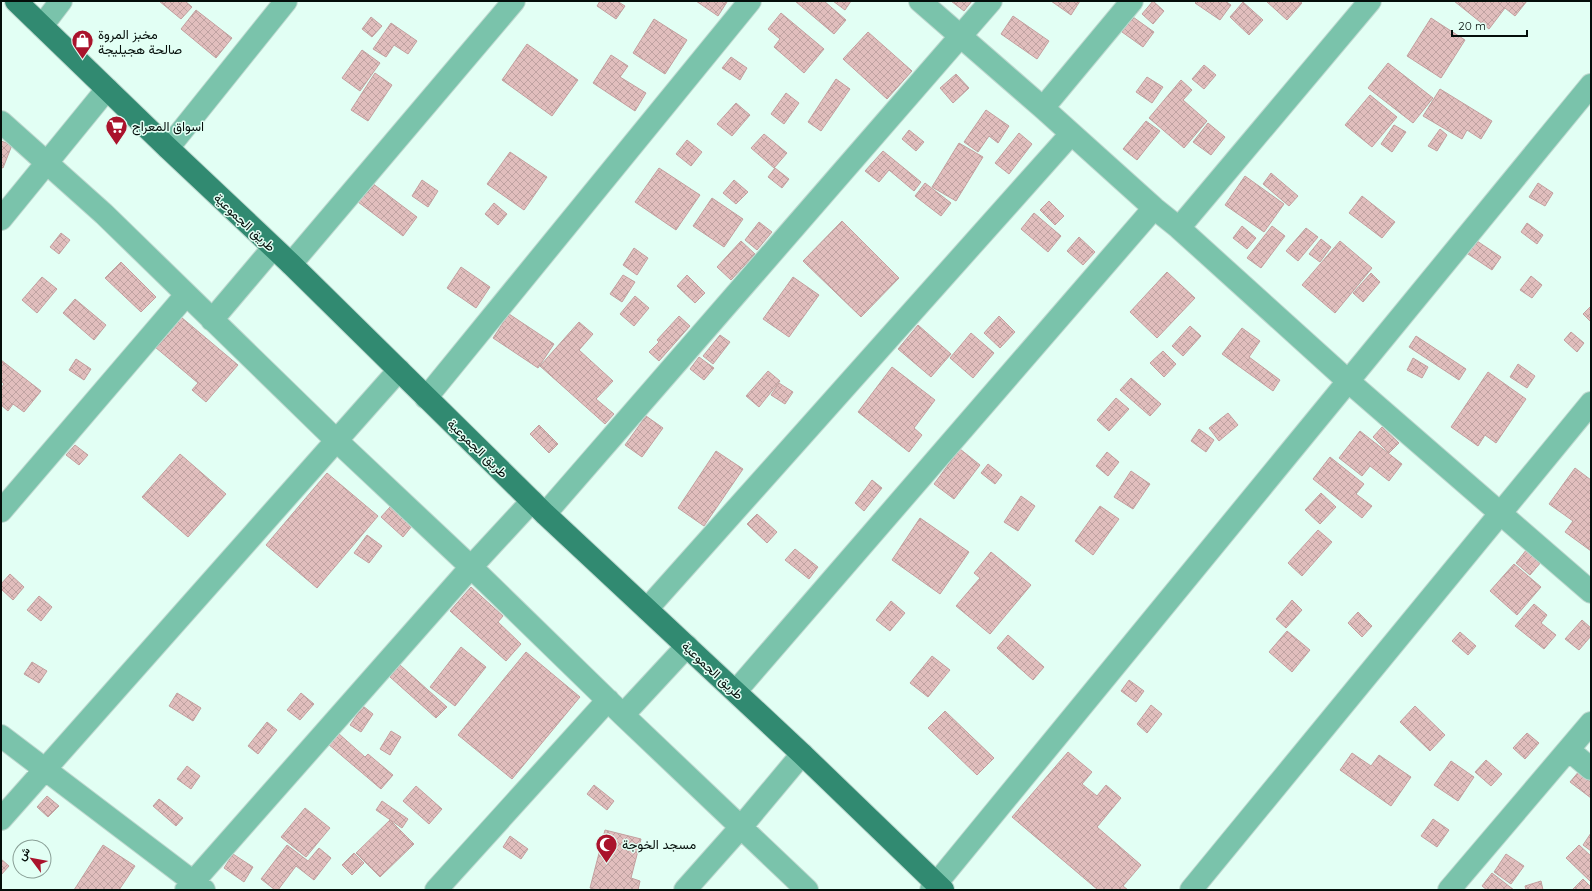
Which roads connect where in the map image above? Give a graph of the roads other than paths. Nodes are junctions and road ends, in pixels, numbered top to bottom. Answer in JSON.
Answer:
{"nodes":[{"id":1,"x":16,"y":1,"type":"edge"},
{"id":2,"x":62,"y":1,"type":"edge"},
{"id":3,"x":286,"y":1,"type":"edge"},
{"id":4,"x":514,"y":1,"type":"edge"},
{"id":5,"x":750,"y":1,"type":"edge"},
{"id":6,"x":920,"y":1,"type":"edge"},
{"id":7,"x":991,"y":1,"type":"edge"},
{"id":8,"x":1132,"y":1,"type":"edge"},
{"id":9,"x":1370,"y":1,"type":"edge"},
{"id":10,"x":42,"y":26,"type":"junction"},
{"id":11,"x":961,"y":37,"type":"junction"},
{"id":12,"x":1591,"y":85,"type":"edge"},
{"id":13,"x":107,"y":89,"type":"junction"},
{"id":14,"x":1043,"y":108,"type":"junction"},
{"id":15,"x":1,"y":122,"type":"edge"},
{"id":16,"x":1071,"y":134,"type":"junction"},
{"id":17,"x":168,"y":148,"type":"junction"},
{"id":18,"x":47,"y":163,"type":"junction"},
{"id":19,"x":1154,"y":208,"type":"junction"},
{"id":20,"x":1,"y":219,"type":"edge"},
{"id":21,"x":1179,"y":228,"type":"junction"},
{"id":22,"x":273,"y":248,"type":"junction"},
{"id":23,"x":290,"y":264,"type":"junction"},
{"id":24,"x":186,"y":295,"type":"junction"},
{"id":25,"x":212,"y":320,"type":"junction"},
{"id":26,"x":399,"y":370,"type":"junction"},
{"id":27,"x":1348,"y":381,"type":"junction"},
{"id":28,"x":426,"y":398,"type":"junction"},
{"id":29,"x":1591,"y":403,"type":"edge"},
{"id":30,"x":337,"y":442,"type":"junction"},
{"id":31,"x":539,"y":507,"type":"junction"},
{"id":32,"x":1,"y":511,"type":"edge"},
{"id":33,"x":1500,"y":513,"type":"junction"},
{"id":34,"x":471,"y":567,"type":"junction"},
{"id":35,"x":1591,"y":592,"type":"edge"},
{"id":36,"x":647,"y":609,"type":"junction"},
{"id":37,"x":687,"y":646,"type":"junction"},
{"id":38,"x":736,"y":691,"type":"junction"},
{"id":39,"x":616,"y":708,"type":"junction"},
{"id":40,"x":1591,"y":723,"type":"edge"},
{"id":41,"x":1,"y":736,"type":"edge"},
{"id":42,"x":1569,"y":750,"type":"junction"},
{"id":43,"x":802,"y":754,"type":"junction"},
{"id":44,"x":44,"y":769,"type":"junction"},
{"id":45,"x":1591,"y":770,"type":"edge"},
{"id":46,"x":1,"y":818,"type":"edge"},
{"id":47,"x":741,"y":827,"type":"junction"},
{"id":48,"x":194,"y":887,"type":"edge"},
{"id":49,"x":937,"y":888,"type":"edge"},
{"id":50,"x":436,"y":890,"type":"edge"},
{"id":51,"x":685,"y":890,"type":"edge"},
{"id":52,"x":807,"y":890,"type":"edge"},
{"id":53,"x":1191,"y":890,"type":"edge"},
{"id":54,"x":1449,"y":890,"type":"edge"}],
"edges":[{"from":1,"to":10,"type":"main road","name":"طريق الجموعية"},
{"from":2,"to":10,"type":"street"},
{"from":3,"to":17,"type":"street"},
{"from":4,"to":23,"type":"street"},
{"from":5,"to":28,"type":"street"},
{"from":6,"to":11,"type":"street"},
{"from":7,"to":11,"type":"street"},
{"from":8,"to":14,"type":"street"},
{"from":9,"to":21,"type":"street"},
{"from":10,"to":13,"type":"main road","name":"طريق الجموعية"},
{"from":11,"to":14,"type":"street"},
{"from":11,"to":31,"type":"street"},
{"from":12,"to":27,"type":"street"},
{"from":13,"to":17,"type":"main road","name":"طريق الجموعية"},
{"from":13,"to":18,"type":"street"},
{"from":14,"to":16,"type":"street"},
{"from":15,"to":18,"type":"street"},
{"from":16,"to":19,"type":"street"},
{"from":16,"to":36,"type":"street"},
{"from":17,"to":22,"type":"main road","name":"طريق الجموعية"},
{"from":18,"to":20,"type":"street"},
{"from":18,"to":24,"type":"street"},
{"from":19,"to":21,"type":"street"},
{"from":19,"to":38,"type":"street"},
{"from":21,"to":27,"type":"street"},
{"from":22,"to":23,"type":"main road","name":"طريق الجموعية"},
{"from":22,"to":25,"type":"street"},
{"from":23,"to":26,"type":"main road","name":"طريق الجموعية"},
{"from":24,"to":25,"type":"street"},
{"from":24,"to":32,"type":"street"},
{"from":25,"to":30,"type":"street"},
{"from":26,"to":28,"type":"main road","name":"طريق الجموعية"},
{"from":26,"to":30,"type":"street"},
{"from":27,"to":33,"type":"street"},
{"from":27,"to":49,"type":"street"},
{"from":28,"to":31,"type":"main road","name":"طريق الجموعية"},
{"from":29,"to":33,"type":"street"},
{"from":30,"to":34,"type":"street"},
{"from":30,"to":44,"type":"street"},
{"from":31,"to":34,"type":"street"},
{"from":31,"to":36,"type":"main road","name":"طريق الجموعية"},
{"from":33,"to":35,"type":"street"},
{"from":33,"to":53,"type":"street"},
{"from":34,"to":39,"type":"street"},
{"from":34,"to":48,"type":"street"},
{"from":36,"to":37,"type":"main road","name":"طريق الجموعية"},
{"from":37,"to":38,"type":"main road","name":"طريق الجموعية"},
{"from":37,"to":39,"type":"street"},
{"from":38,"to":43,"type":"main road","name":"طريق الجموعية"},
{"from":39,"to":47,"type":"street"},
{"from":39,"to":50,"type":"street"},
{"from":40,"to":42,"type":"street"},
{"from":41,"to":44,"type":"street"},
{"from":42,"to":45,"type":"street"},
{"from":42,"to":54,"type":"street"},
{"from":43,"to":47,"type":"street"},
{"from":43,"to":49,"type":"main road","name":"طريق الجموعية"},
{"from":44,"to":46,"type":"street"},
{"from":44,"to":48,"type":"street"},
{"from":47,"to":51,"type":"street"},
{"from":47,"to":52,"type":"street"}]}
